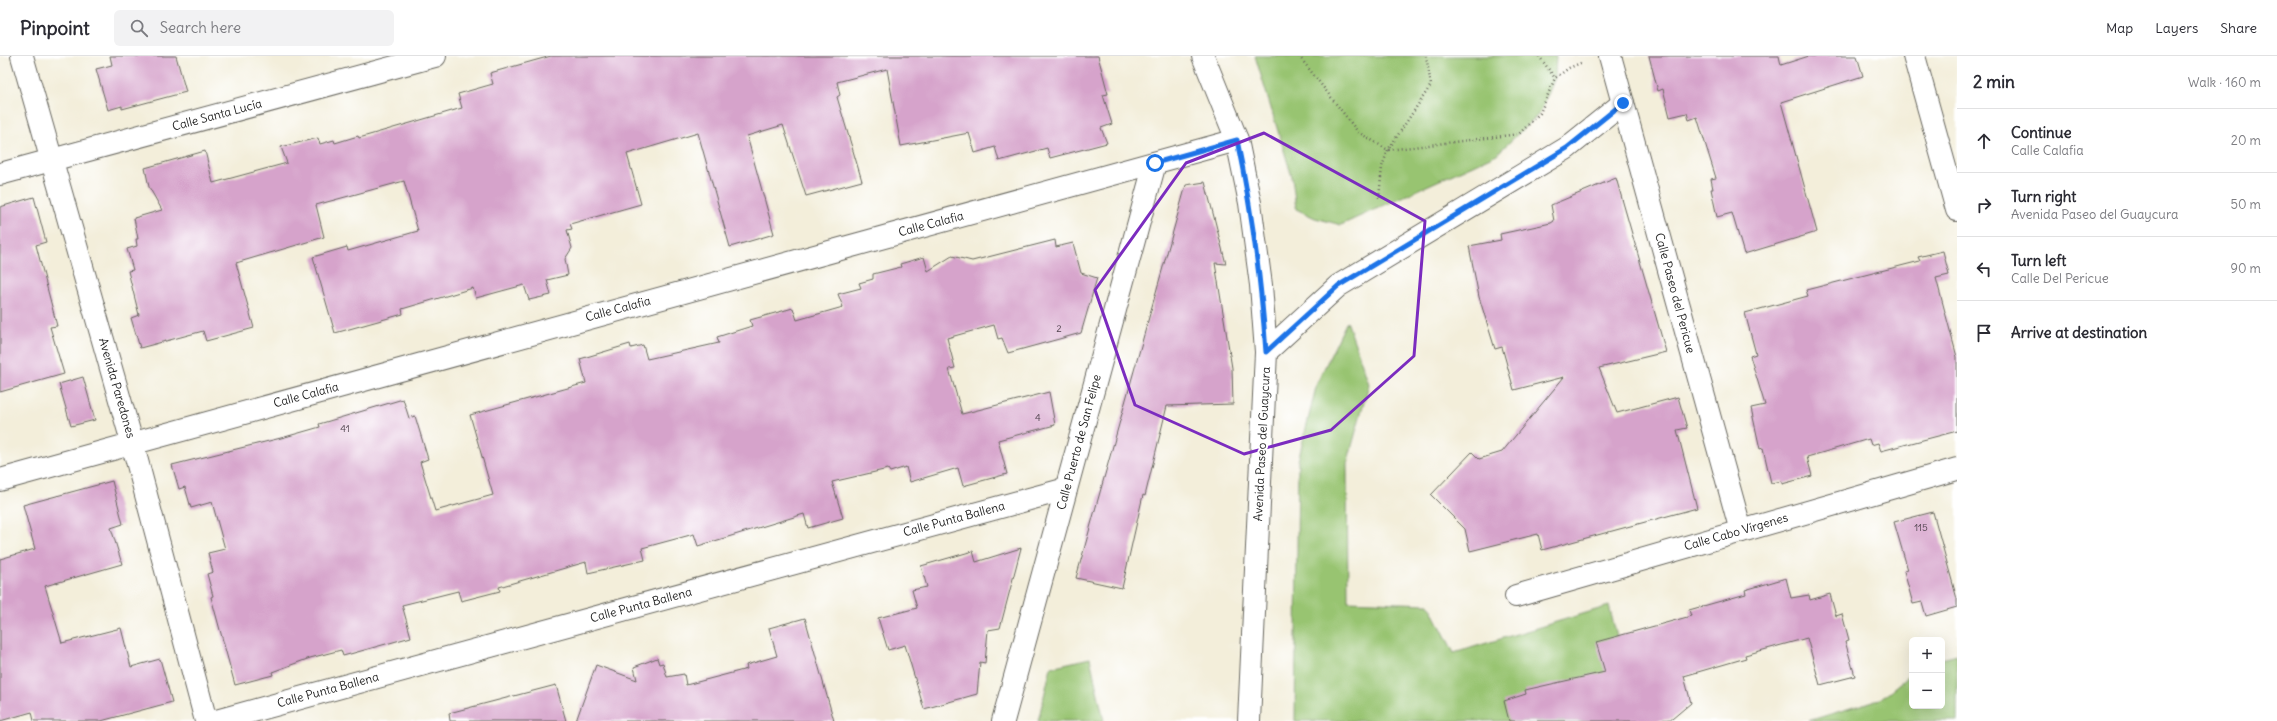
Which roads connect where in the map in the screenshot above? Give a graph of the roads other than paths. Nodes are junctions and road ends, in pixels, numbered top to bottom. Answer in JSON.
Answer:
{"nodes":[{"id":1,"x":22,"y":56,"type":"edge"},
{"id":2,"x":435,"y":56,"type":"edge"},
{"id":3,"x":1203,"y":56,"type":"edge"},
{"id":4,"x":1610,"y":56,"type":"edge"},
{"id":5,"x":1914,"y":56,"type":"edge"},
{"id":6,"x":1623,"y":103,"type":"junction"},
{"id":7,"x":1237,"y":140,"type":"junction"},
{"id":8,"x":52,"y":160,"type":"junction"},
{"id":9,"x":1155,"y":163,"type":"junction"},
{"id":10,"x":0,"y":174,"type":"edge"},
{"id":11,"x":1957,"y":210,"type":"edge"},
{"id":12,"x":1266,"y":352,"type":"junction"},
{"id":13,"x":132,"y":442,"type":"junction"},
{"id":14,"x":1957,"y":469,"type":"edge"},
{"id":15,"x":0,"y":480,"type":"edge"},
{"id":16,"x":1066,"y":489,"type":"junction"},
{"id":17,"x":1741,"y":530,"type":"junction"},
{"id":18,"x":1516,"y":596,"type":"dead end"},
{"id":19,"x":206,"y":721,"type":"edge"},
{"id":20,"x":216,"y":721,"type":"edge"},
{"id":21,"x":1003,"y":721,"type":"edge"},
{"id":22,"x":1250,"y":721,"type":"edge"}],
"edges":[{"from":1,"to":8,"type":"street","name":"Avenida Paredones"},
{"from":2,"to":8,"type":"street","name":"Calle Santa Lucía"},
{"from":3,"to":7,"type":"street","name":"Avenida Paseo del Guaycura"},
{"from":4,"to":6,"type":"street","name":"Calle Paseo del Pericue"},
{"from":5,"to":11,"type":"street"},
{"from":6,"to":12,"type":"street"},
{"from":6,"to":17,"type":"street","name":"Calle Paseo del Pericue"},
{"from":7,"to":9,"type":"street","name":"Calle Calafia"},
{"from":7,"to":12,"type":"street","name":"Avenida Paseo del Guaycura"},
{"from":8,"to":10,"type":"street","name":"Calle Santa Lucía"},
{"from":8,"to":13,"type":"street","name":"Avenida Paredones"},
{"from":9,"to":13,"type":"street","name":"Calle Calafia"},
{"from":9,"to":16,"type":"street","name":"Calle Puerto de San Felipe"},
{"from":12,"to":22,"type":"street","name":"Avenida Paseo del Guaycura"},
{"from":13,"to":15,"type":"street","name":"Calle Calafia"},
{"from":13,"to":19,"type":"street","name":"Avenida Paredones"},
{"from":14,"to":17,"type":"street","name":"Calle Cabo Vírgenes"},
{"from":16,"to":20,"type":"street","name":"Calle Punta Ballena"},
{"from":16,"to":21,"type":"street","name":"Calle Puerto de San Felipe"},
{"from":17,"to":18,"type":"street","name":"Calle Cabo Vírgenes"}]}
